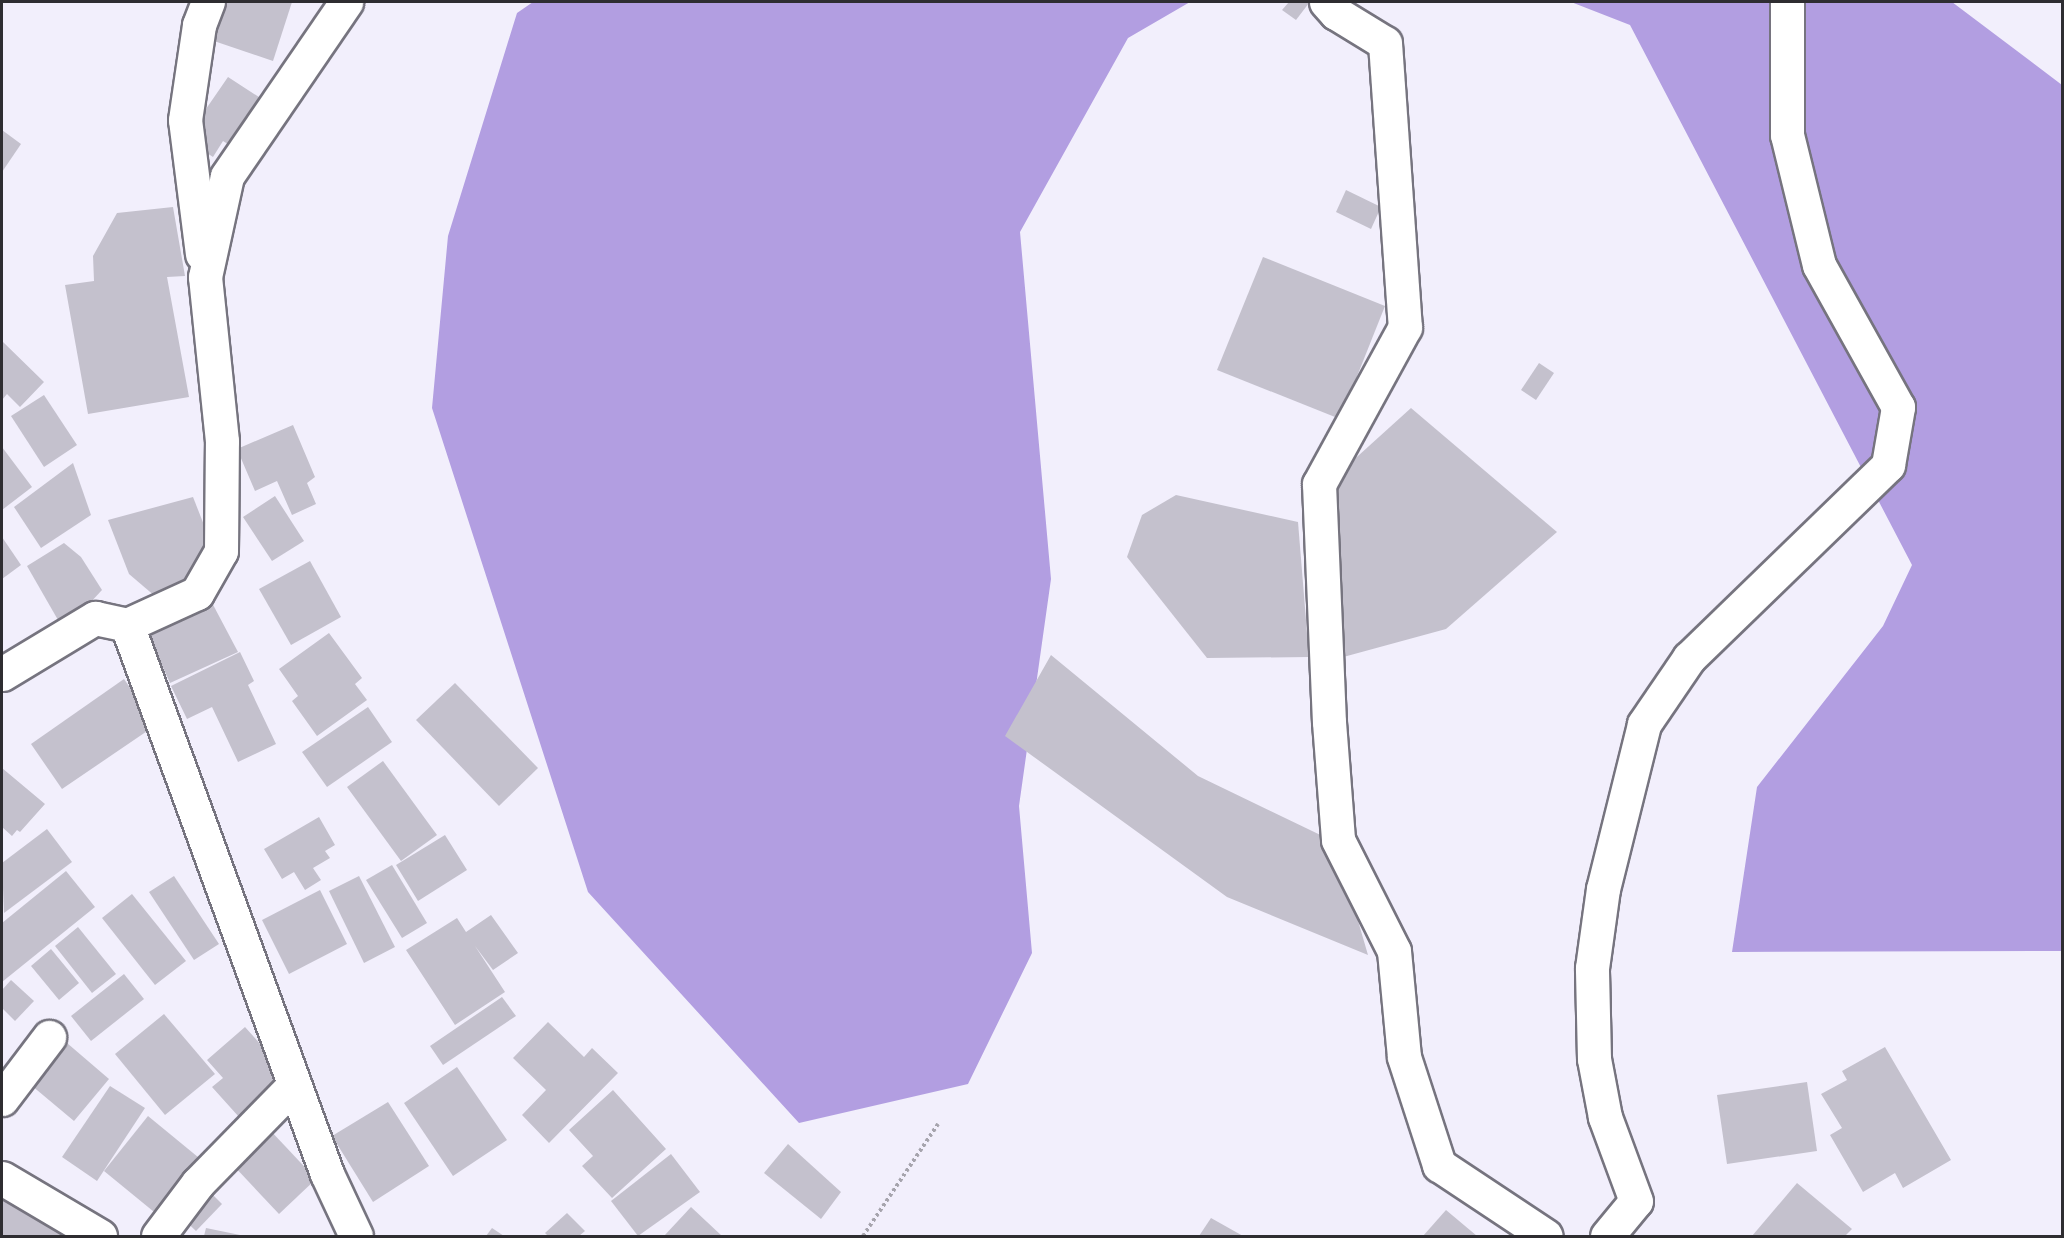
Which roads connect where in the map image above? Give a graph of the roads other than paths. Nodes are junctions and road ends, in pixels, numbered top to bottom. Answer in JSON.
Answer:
{"nodes":[{"id":1,"x":208,"y":2,"type":"edge"},
{"id":2,"x":346,"y":2,"type":"edge"},
{"id":3,"x":1326,"y":2,"type":"edge"},
{"id":4,"x":1787,"y":2,"type":"edge"},
{"id":5,"x":205,"y":277,"type":"junction"},
{"id":6,"x":128,"y":625,"type":"junction"},
{"id":7,"x":2,"y":674,"type":"edge"},
{"id":8,"x":49,"y":1037,"type":"dead end"},
{"id":9,"x":294,"y":1084,"type":"junction"},
{"id":10,"x":2,"y":1099,"type":"edge"},
{"id":11,"x":2,"y":1178,"type":"edge"},
{"id":12,"x":100,"y":1236,"type":"edge"},
{"id":13,"x":158,"y":1236,"type":"edge"},
{"id":14,"x":356,"y":1236,"type":"edge"},
{"id":15,"x":1546,"y":1236,"type":"edge"},
{"id":16,"x":1607,"y":1236,"type":"edge"}],
"edges":[{"from":1,"to":5,"type":"street"},
{"from":2,"to":5,"type":"street"},
{"from":3,"to":15,"type":"street"},
{"from":4,"to":16,"type":"street"},
{"from":5,"to":6,"type":"street"},
{"from":6,"to":7,"type":"street"},
{"from":6,"to":9,"type":"street"},
{"from":8,"to":10,"type":"street"},
{"from":9,"to":13,"type":"street"},
{"from":9,"to":14,"type":"street"},
{"from":11,"to":12,"type":"street"}]}
